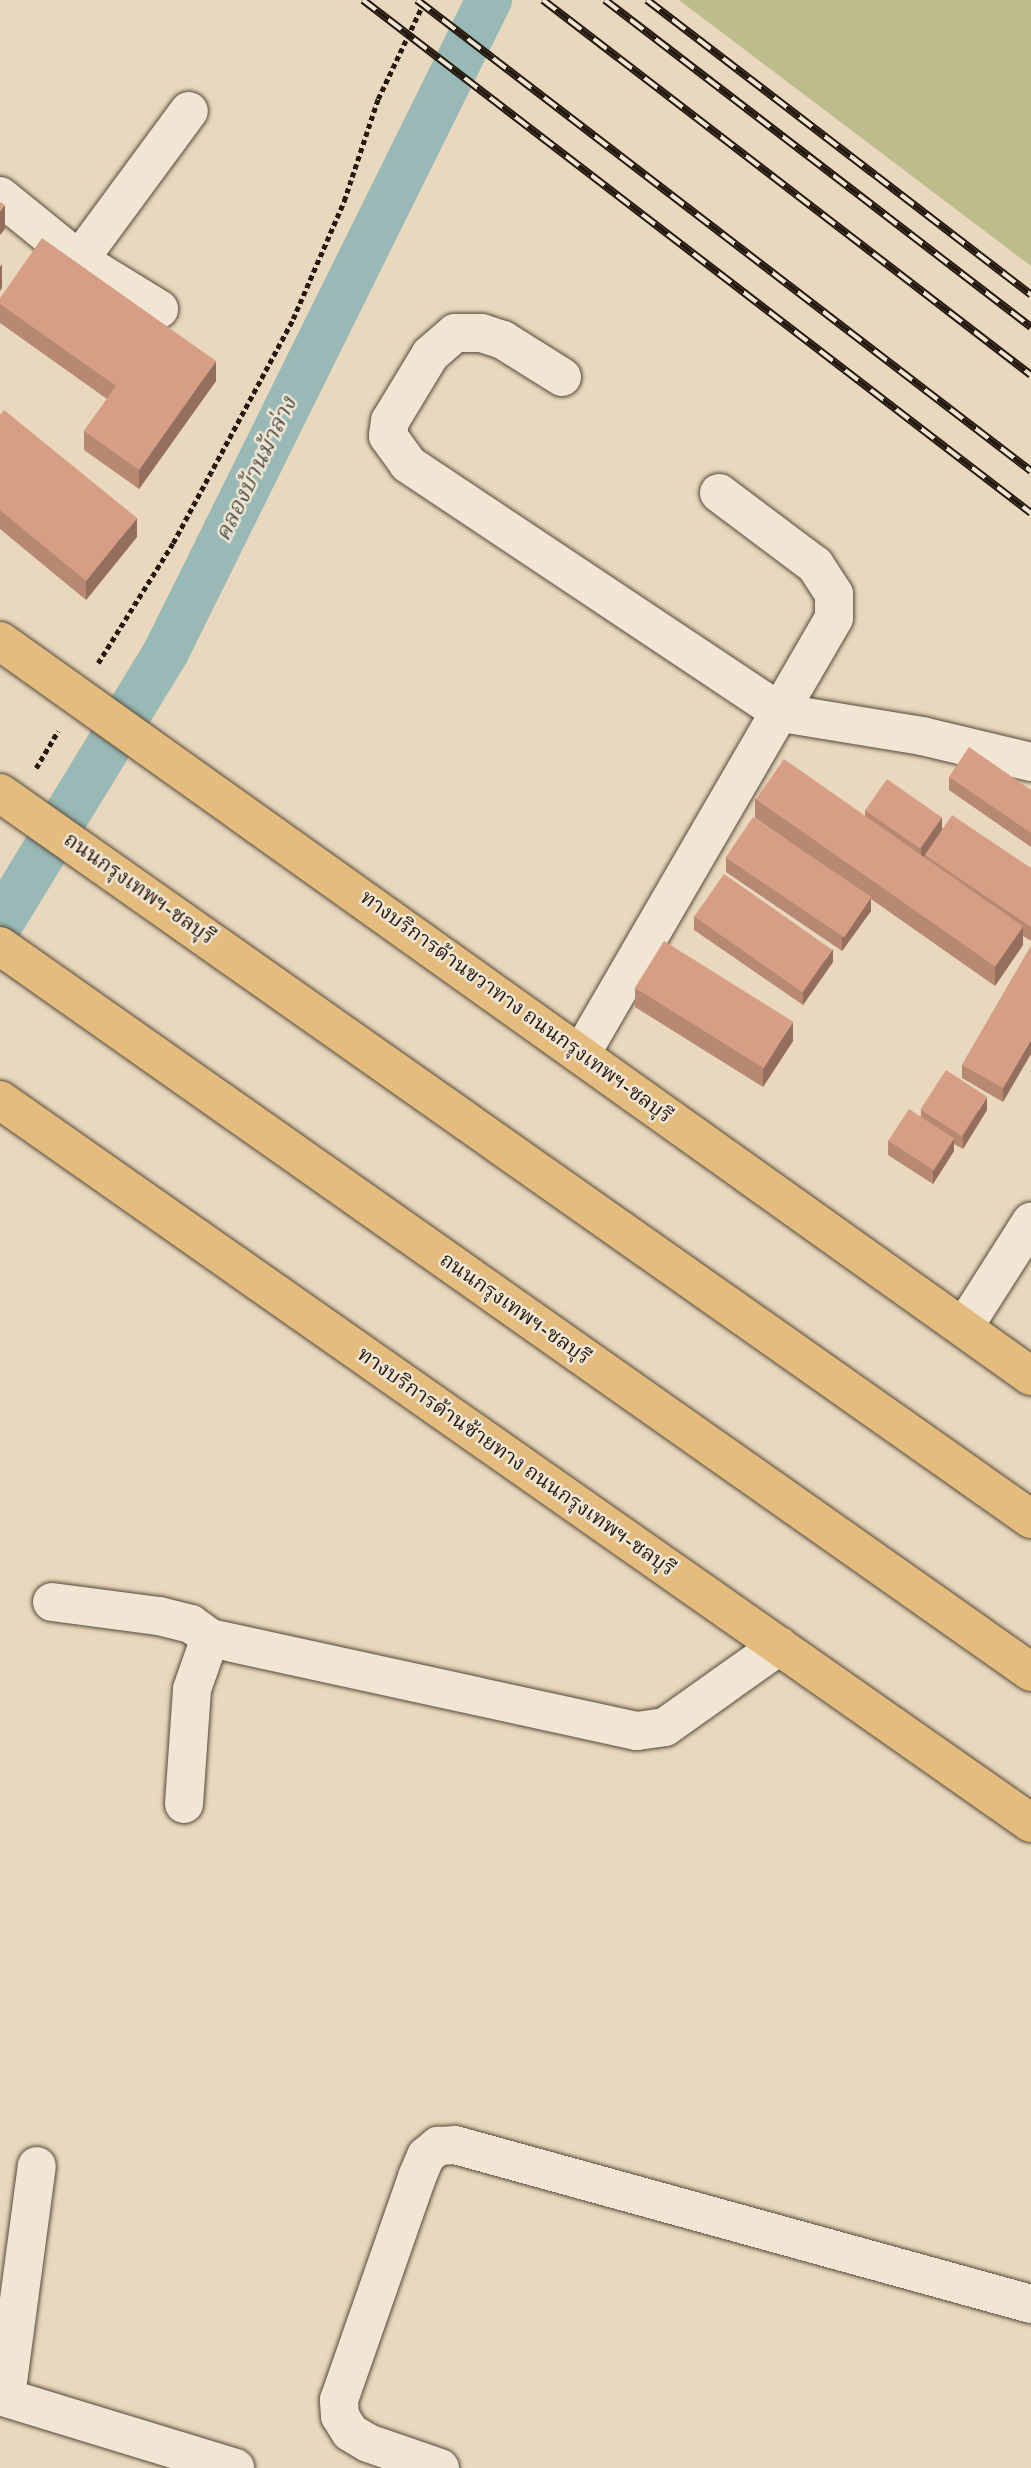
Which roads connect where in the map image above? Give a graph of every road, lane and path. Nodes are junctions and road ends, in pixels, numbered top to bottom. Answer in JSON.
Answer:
{"nodes":[{"id":1,"x":425,"y":0,"type":"edge"},
{"id":2,"x":189,"y":111,"type":"dead end"},
{"id":3,"x":0,"y":196,"type":"edge"},
{"id":4,"x":79,"y":260,"type":"junction"},
{"id":5,"x":159,"y":309,"type":"dead end"},
{"id":6,"x":562,"y":377,"type":"dead end"},
{"id":7,"x":719,"y":493,"type":"dead end"},
{"id":8,"x":0,"y":640,"type":"edge"},
{"id":9,"x":97,"y":665,"type":"dead end"},
{"id":10,"x":782,"y":713,"type":"junction"},
{"id":11,"x":62,"y":724,"type":"dead end"},
{"id":12,"x":1031,"y":762,"type":"edge"},
{"id":13,"x":35,"y":771,"type":"dead end"},
{"id":14,"x":0,"y":793,"type":"edge"},
{"id":15,"x":0,"y":946,"type":"edge"},
{"id":16,"x":581,"y":1054,"type":"junction"},
{"id":17,"x":7,"y":1105,"type":"edge"},
{"id":18,"x":1031,"y":1222,"type":"edge"},
{"id":19,"x":964,"y":1327,"type":"junction"},
{"id":20,"x":1031,"y":1376,"type":"edge"},
{"id":21,"x":1031,"y":1519,"type":"edge"},
{"id":22,"x":52,"y":1602,"type":"dead end"},
{"id":23,"x":210,"y":1638,"type":"junction"},
{"id":24,"x":779,"y":1646,"type":"junction"},
{"id":25,"x":1031,"y":1672,"type":"edge"},
{"id":26,"x":184,"y":1804,"type":"dead end"},
{"id":27,"x":1031,"y":1823,"type":"edge"},
{"id":28,"x":37,"y":2166,"type":"dead end"},
{"id":29,"x":1031,"y":2304,"type":"edge"},
{"id":30,"x":3,"y":2397,"type":"edge"},
{"id":31,"x":235,"y":2468,"type":"edge"},
{"id":32,"x":440,"y":2468,"type":"edge"}],
"edges":[{"from":1,"to":9,"type":"path"},
{"from":2,"to":4,"type":"street"},
{"from":3,"to":4,"type":"street"},
{"from":4,"to":5,"type":"street"},
{"from":6,"to":10,"type":"street"},
{"from":7,"to":10,"type":"street"},
{"from":8,"to":16,"type":"main road","name":"ทางบริการด้านขวาทาง ถนนกรุงเทพฯ-ชลบุรี"},
{"from":10,"to":12,"type":"street"},
{"from":10,"to":16,"type":"street"},
{"from":11,"to":13,"type":"path"},
{"from":14,"to":21,"type":"main road","name":"ถนนกรุงเทพฯ-ชลบุรี"},
{"from":15,"to":25,"type":"main road","name":"ถนนกรุงเทพฯ-ชลบุรี"},
{"from":16,"to":19,"type":"main road","name":"ทางบริการด้านขวาทาง ถนนกรุงเทพฯ-ชลบุรี"},
{"from":17,"to":24,"type":"main road","name":"ทางบริการด้านซ้ายทาง ถนนกรุงเทพฯ-ชลบุรี"},
{"from":18,"to":19,"type":"street"},
{"from":19,"to":20,"type":"main road","name":"ทางบริการด้านขวาทาง ถนนกรุงเทพฯ-ชลบุรี"},
{"from":22,"to":23,"type":"street"},
{"from":23,"to":24,"type":"street"},
{"from":23,"to":26,"type":"street"},
{"from":24,"to":27,"type":"main road","name":"ทางบริการด้านซ้ายทาง ถนนกรุงเทพฯ-ชลบุรี"},
{"from":28,"to":30,"type":"street"},
{"from":29,"to":32,"type":"street"},
{"from":30,"to":31,"type":"street"}]}
